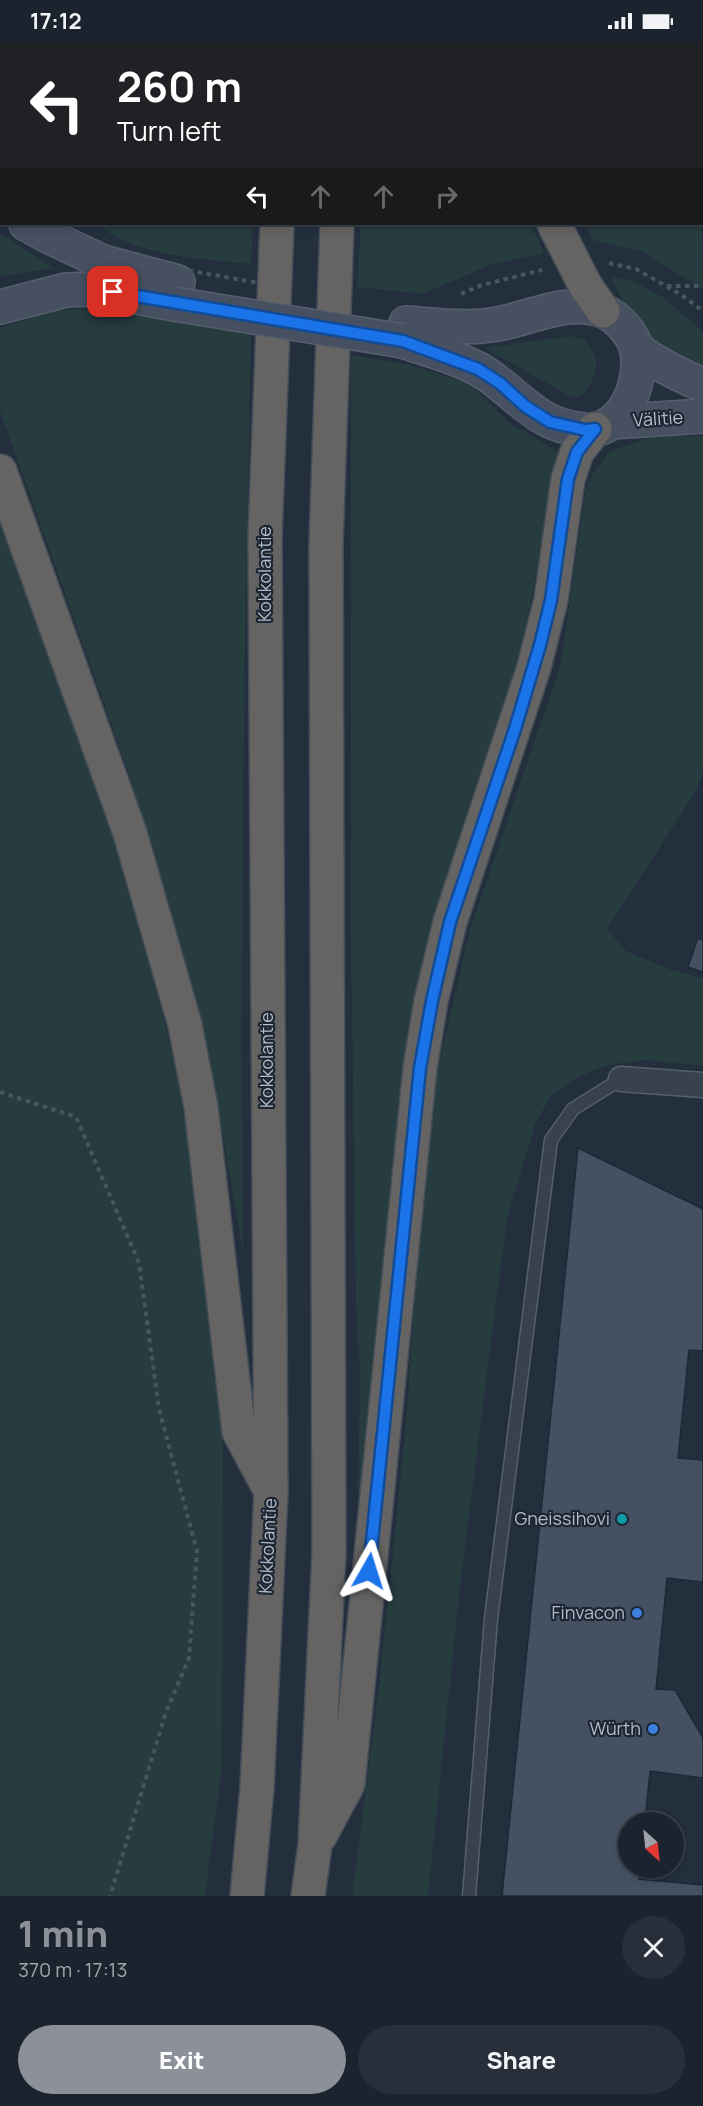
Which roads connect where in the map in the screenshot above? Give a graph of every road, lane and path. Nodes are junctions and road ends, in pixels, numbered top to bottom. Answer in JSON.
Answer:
{"nodes":[{"id":1,"x":28,"y":225,"type":"edge"},
{"id":2,"x":277,"y":225,"type":"edge"},
{"id":3,"x":337,"y":225,"type":"edge"},
{"id":4,"x":555,"y":225,"type":"edge"},
{"id":5,"x":666,"y":286,"type":"dead end"},
{"id":6,"x":703,"y":286,"type":"edge"},
{"id":7,"x":176,"y":293,"type":"junction"},
{"id":8,"x":0,"y":307,"type":"edge"},
{"id":9,"x":603,"y":311,"type":"junction"},
{"id":10,"x":405,"y":332,"type":"junction"},
{"id":11,"x":637,"y":349,"type":"junction"},
{"id":12,"x":703,"y":384,"type":"edge"},
{"id":13,"x":703,"y":416,"type":"edge"},
{"id":14,"x":604,"y":426,"type":"junction"},
{"id":15,"x":0,"y":471,"type":"edge"},
{"id":16,"x":621,"y":1080,"type":"joint"},
{"id":17,"x":703,"y":1085,"type":"edge"},
{"id":18,"x":0,"y":1092,"type":"edge"},
{"id":19,"x":271,"y":1492,"type":"junction"},
{"id":20,"x":315,"y":1845,"type":"junction"},
{"id":21,"x":110,"y":1896,"type":"edge"},
{"id":22,"x":247,"y":1896,"type":"edge"},
{"id":23,"x":308,"y":1896,"type":"edge"},
{"id":24,"x":470,"y":1896,"type":"edge"}],
"edges":[{"from":1,"to":7,"type":"main road"},
{"from":2,"to":19,"type":"highway","name":"Kokkolantie"},
{"from":3,"to":20,"type":"highway"},
{"from":4,"to":9,"type":"highway"},
{"from":5,"to":6,"type":"path"},
{"from":7,"to":8,"type":"main road"},
{"from":7,"to":10,"type":"main road"},
{"from":9,"to":10,"type":"main road"},
{"from":9,"to":11,"type":"main road"},
{"from":10,"to":14,"type":"main road","name":"Välitie"},
{"from":11,"to":12,"type":"main road"},
{"from":11,"to":14,"type":"main road"},
{"from":13,"to":14,"type":"main road","name":"Välitie"},
{"from":14,"to":20,"type":"highway"},
{"from":15,"to":19,"type":"highway"},
{"from":16,"to":17,"type":"street"},
{"from":16,"to":24,"type":"lane"},
{"from":18,"to":21,"type":"path"},
{"from":19,"to":22,"type":"highway","name":"Kokkolantie"},
{"from":20,"to":23,"type":"highway"}]}
